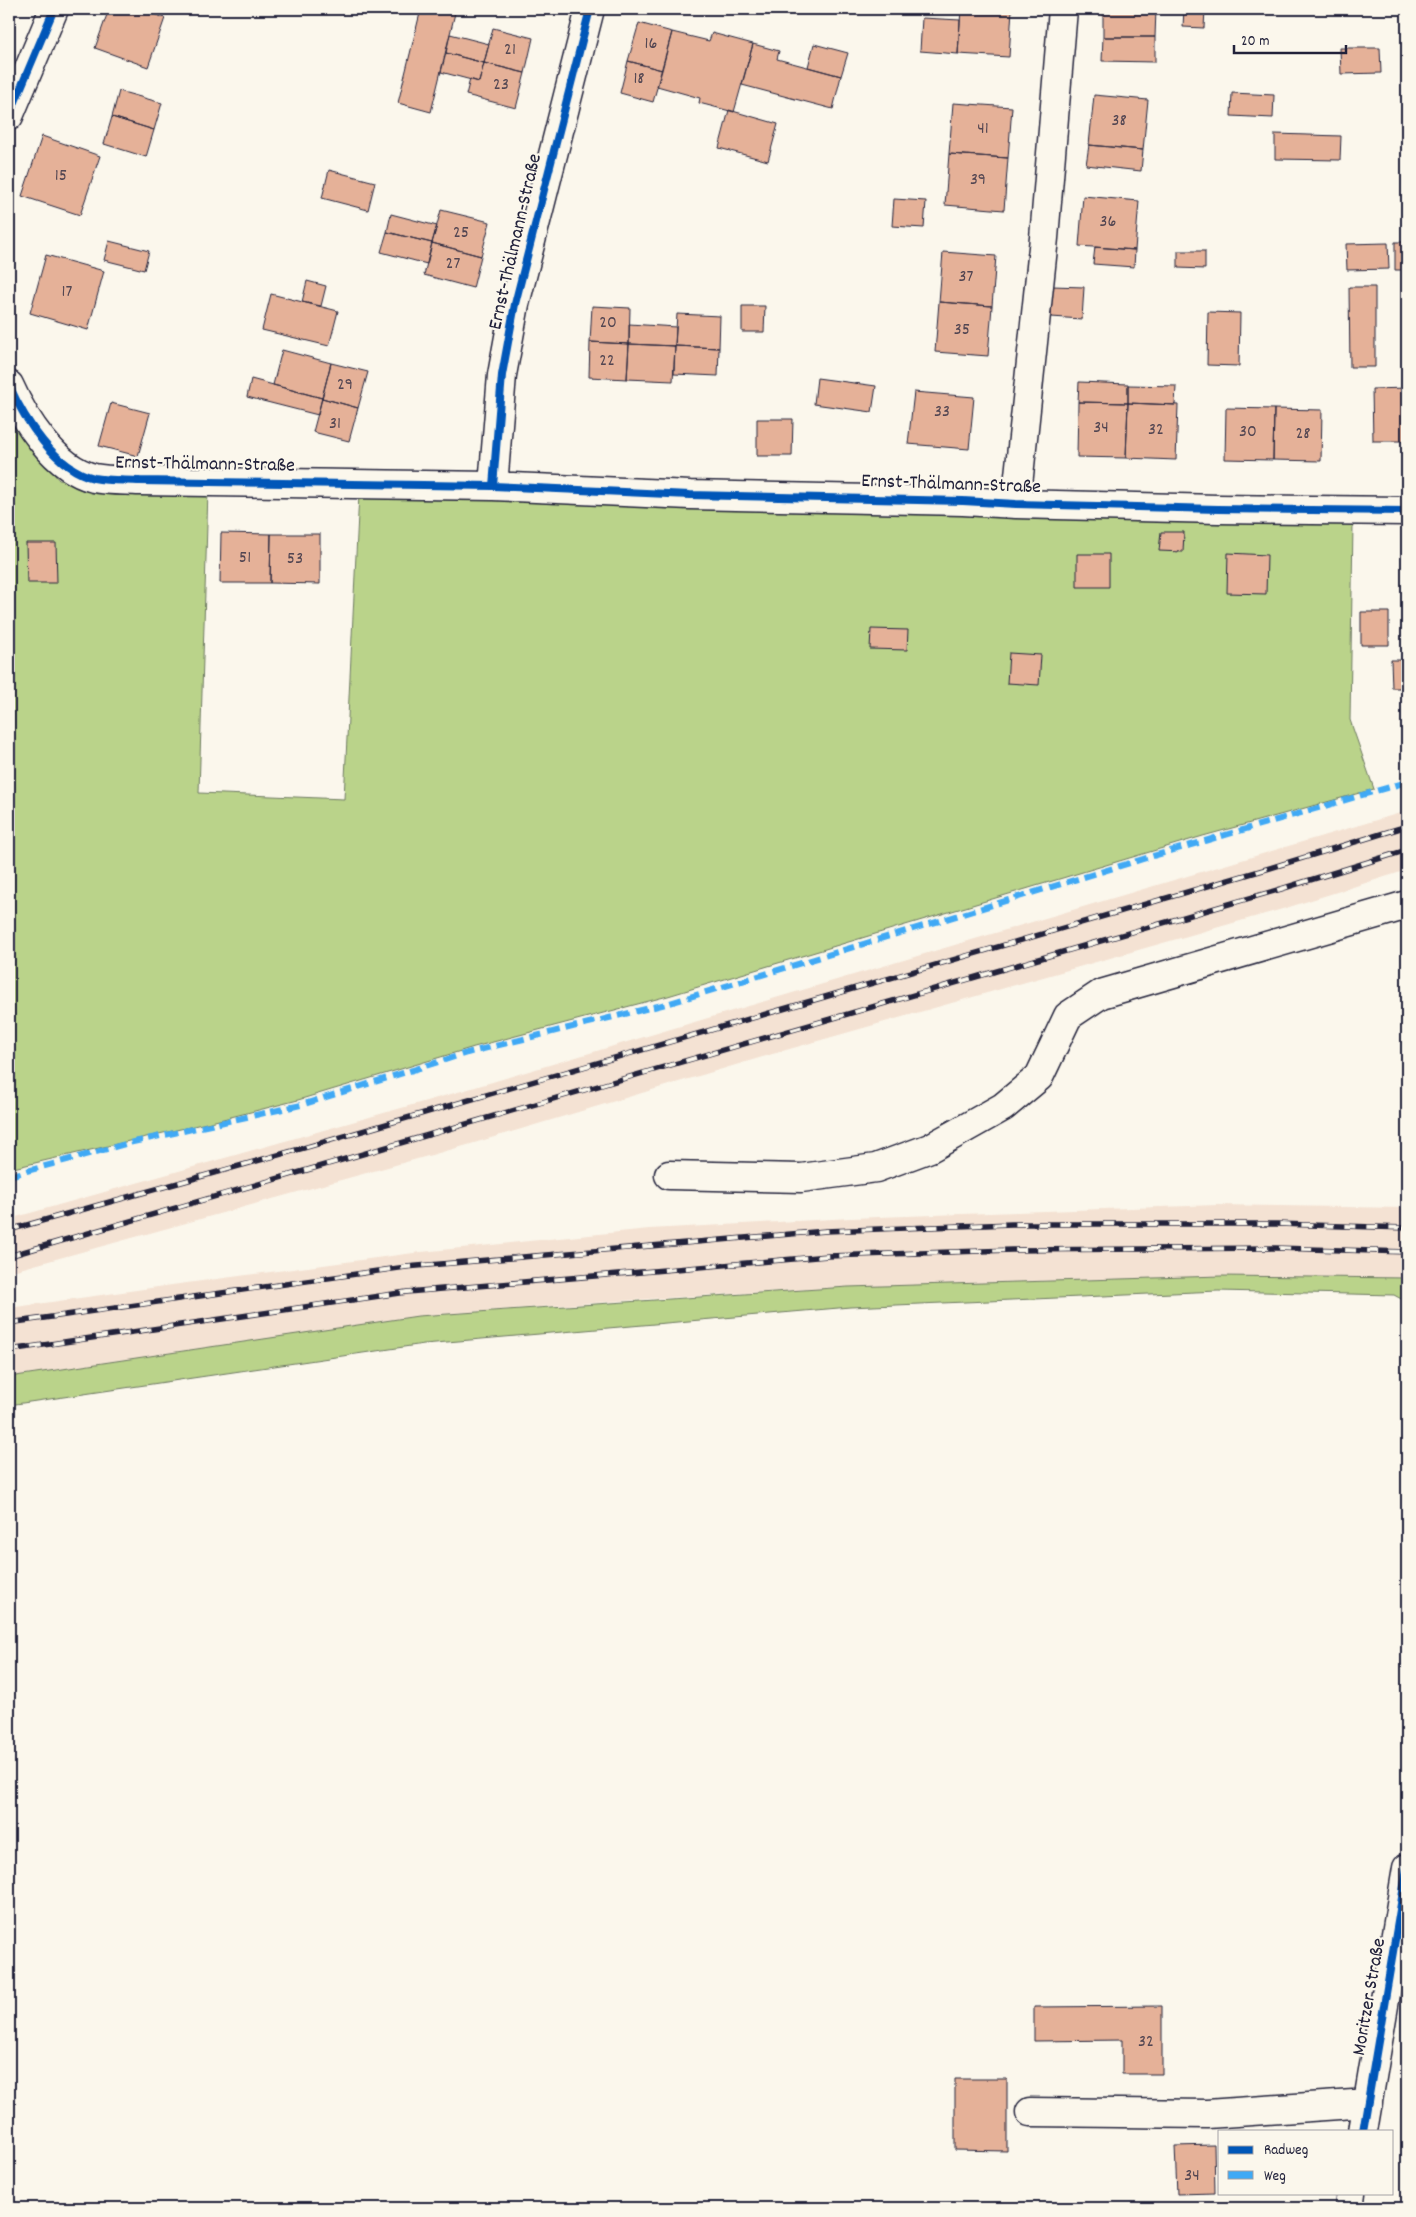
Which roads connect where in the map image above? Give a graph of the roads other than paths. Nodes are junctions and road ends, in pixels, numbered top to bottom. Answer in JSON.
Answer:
{"nodes":[{"id":1,"x":54,"y":9,"type":"edge"},
{"id":2,"x":590,"y":9,"type":"edge"},
{"id":3,"x":1063,"y":9,"type":"edge"},
{"id":4,"x":9,"y":116,"type":"edge"},
{"id":5,"x":9,"y":384,"type":"edge"},
{"id":6,"x":494,"y":486,"type":"junction"},
{"id":7,"x":1016,"y":504,"type":"junction"},
{"id":8,"x":1407,"y":510,"type":"edge"},
{"id":9,"x":1407,"y":905,"type":"edge"},
{"id":10,"x":669,"y":1176,"type":"dead end"},
{"id":11,"x":1407,"y":1868,"type":"edge"},
{"id":12,"x":1368,"y":2103,"type":"junction"},
{"id":13,"x":1030,"y":2112,"type":"dead end"},
{"id":14,"x":1363,"y":2130,"type":"edge"},
{"id":15,"x":1351,"y":2194,"type":"edge"},
{"id":16,"x":1349,"y":2208,"type":"edge"}],
"edges":[{"from":1,"to":4,"type":"street"},
{"from":2,"to":6,"type":"street","name":"Ernst-Thälmann-Straße"},
{"from":3,"to":7,"type":"street","name":"Ernst-Thälmann-Straße"},
{"from":5,"to":6,"type":"street","name":"Ernst-Thälmann-Straße"},
{"from":6,"to":7,"type":"street","name":"Ernst-Thälmann-Straße"},
{"from":7,"to":8,"type":"street","name":"Ernst-Thälmann-Straße"},
{"from":9,"to":10,"type":"street"},
{"from":11,"to":12,"type":"street","name":"Moritzer Straße"},
{"from":12,"to":13,"type":"street"},
{"from":12,"to":14,"type":"street","name":"Moritzer Straße"},
{"from":15,"to":16,"type":"street"}]}
